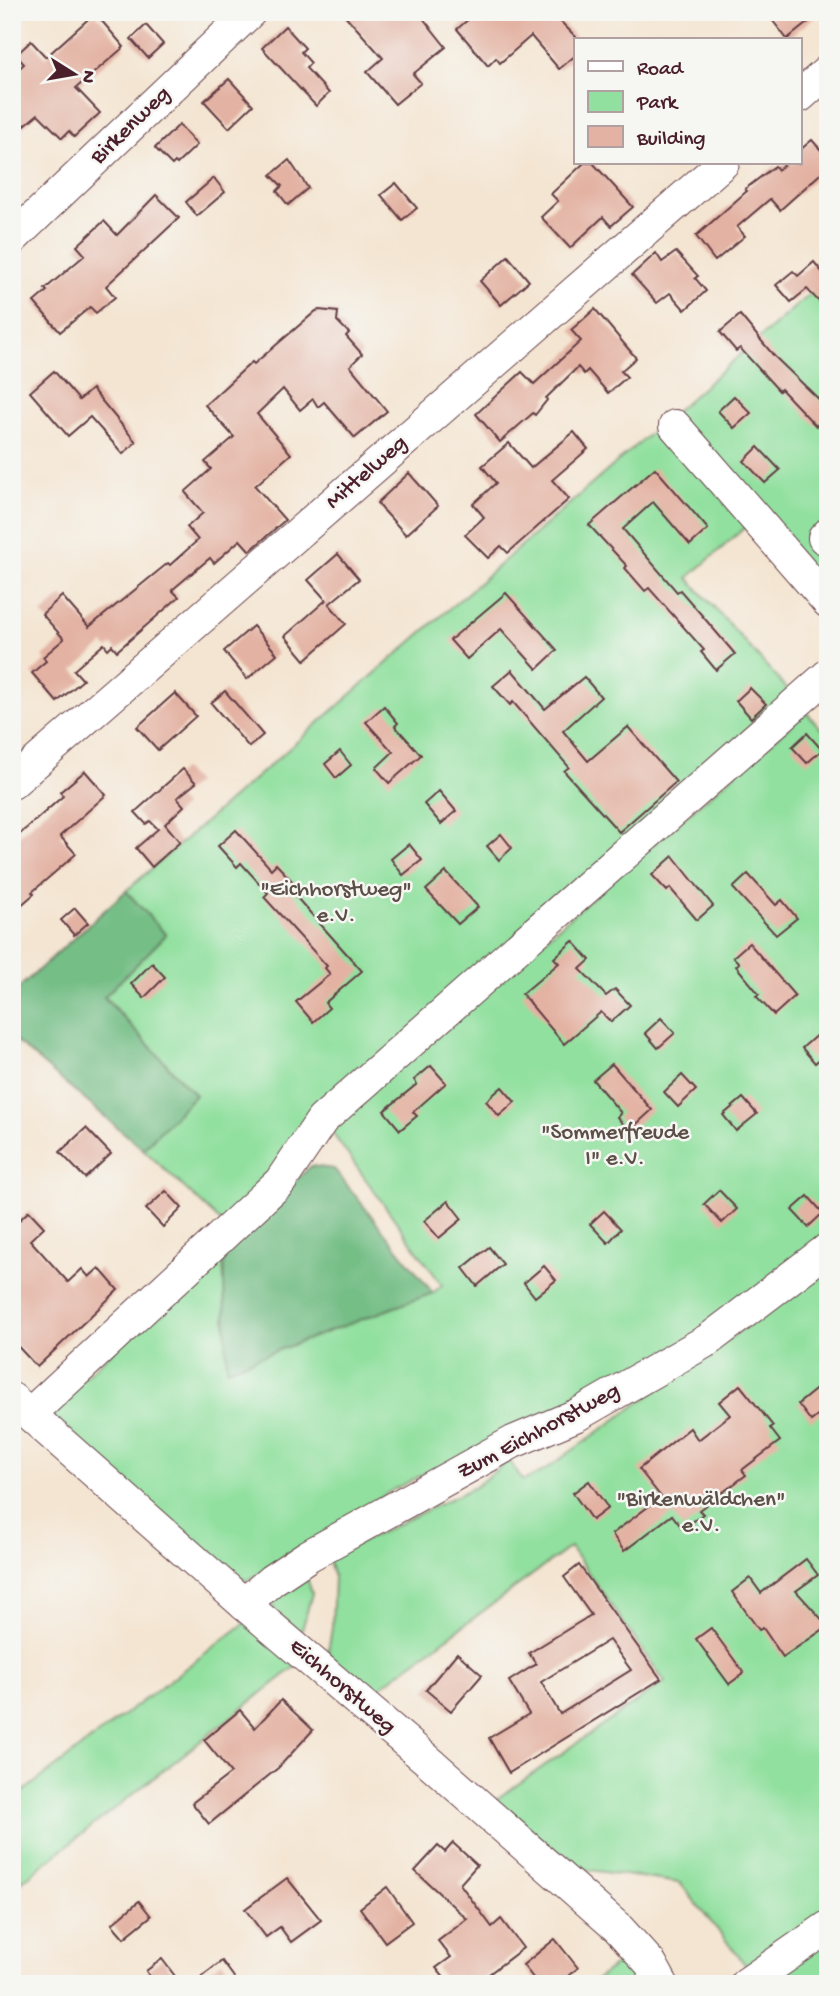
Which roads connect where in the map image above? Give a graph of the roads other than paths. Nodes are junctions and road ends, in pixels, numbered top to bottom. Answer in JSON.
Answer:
{"nodes":[{"id":1,"x":250,"y":12,"type":"edge"},
{"id":2,"x":828,"y":71,"type":"edge"},
{"id":3,"x":802,"y":94,"type":"edge"},
{"id":4,"x":722,"y":164,"type":"edge"},
{"id":5,"x":12,"y":239,"type":"edge"},
{"id":6,"x":675,"y":426,"type":"dead end"},
{"id":7,"x":828,"y":602,"type":"edge"},
{"id":8,"x":828,"y":675,"type":"edge"},
{"id":9,"x":12,"y":783,"type":"edge"},
{"id":10,"x":828,"y":1250,"type":"edge"},
{"id":11,"x":21,"y":1407,"type":"edge"},
{"id":12,"x":244,"y":1604,"type":"junction"},
{"id":13,"x":828,"y":1927,"type":"edge"},
{"id":14,"x":662,"y":1984,"type":"edge"},
{"id":15,"x":746,"y":1984,"type":"edge"}],
"edges":[{"from":1,"to":5,"type":"street","name":"Birkenweg"},
{"from":2,"to":3,"type":"street"},
{"from":4,"to":9,"type":"street","name":"Mittelweg"},
{"from":6,"to":7,"type":"street"},
{"from":8,"to":11,"type":"street"},
{"from":10,"to":12,"type":"street","name":"Zum Eichhorstweg"},
{"from":11,"to":12,"type":"street","name":"Eichhorstweg"},
{"from":12,"to":14,"type":"street","name":"Eichhorstweg"},
{"from":13,"to":15,"type":"street"}]}
